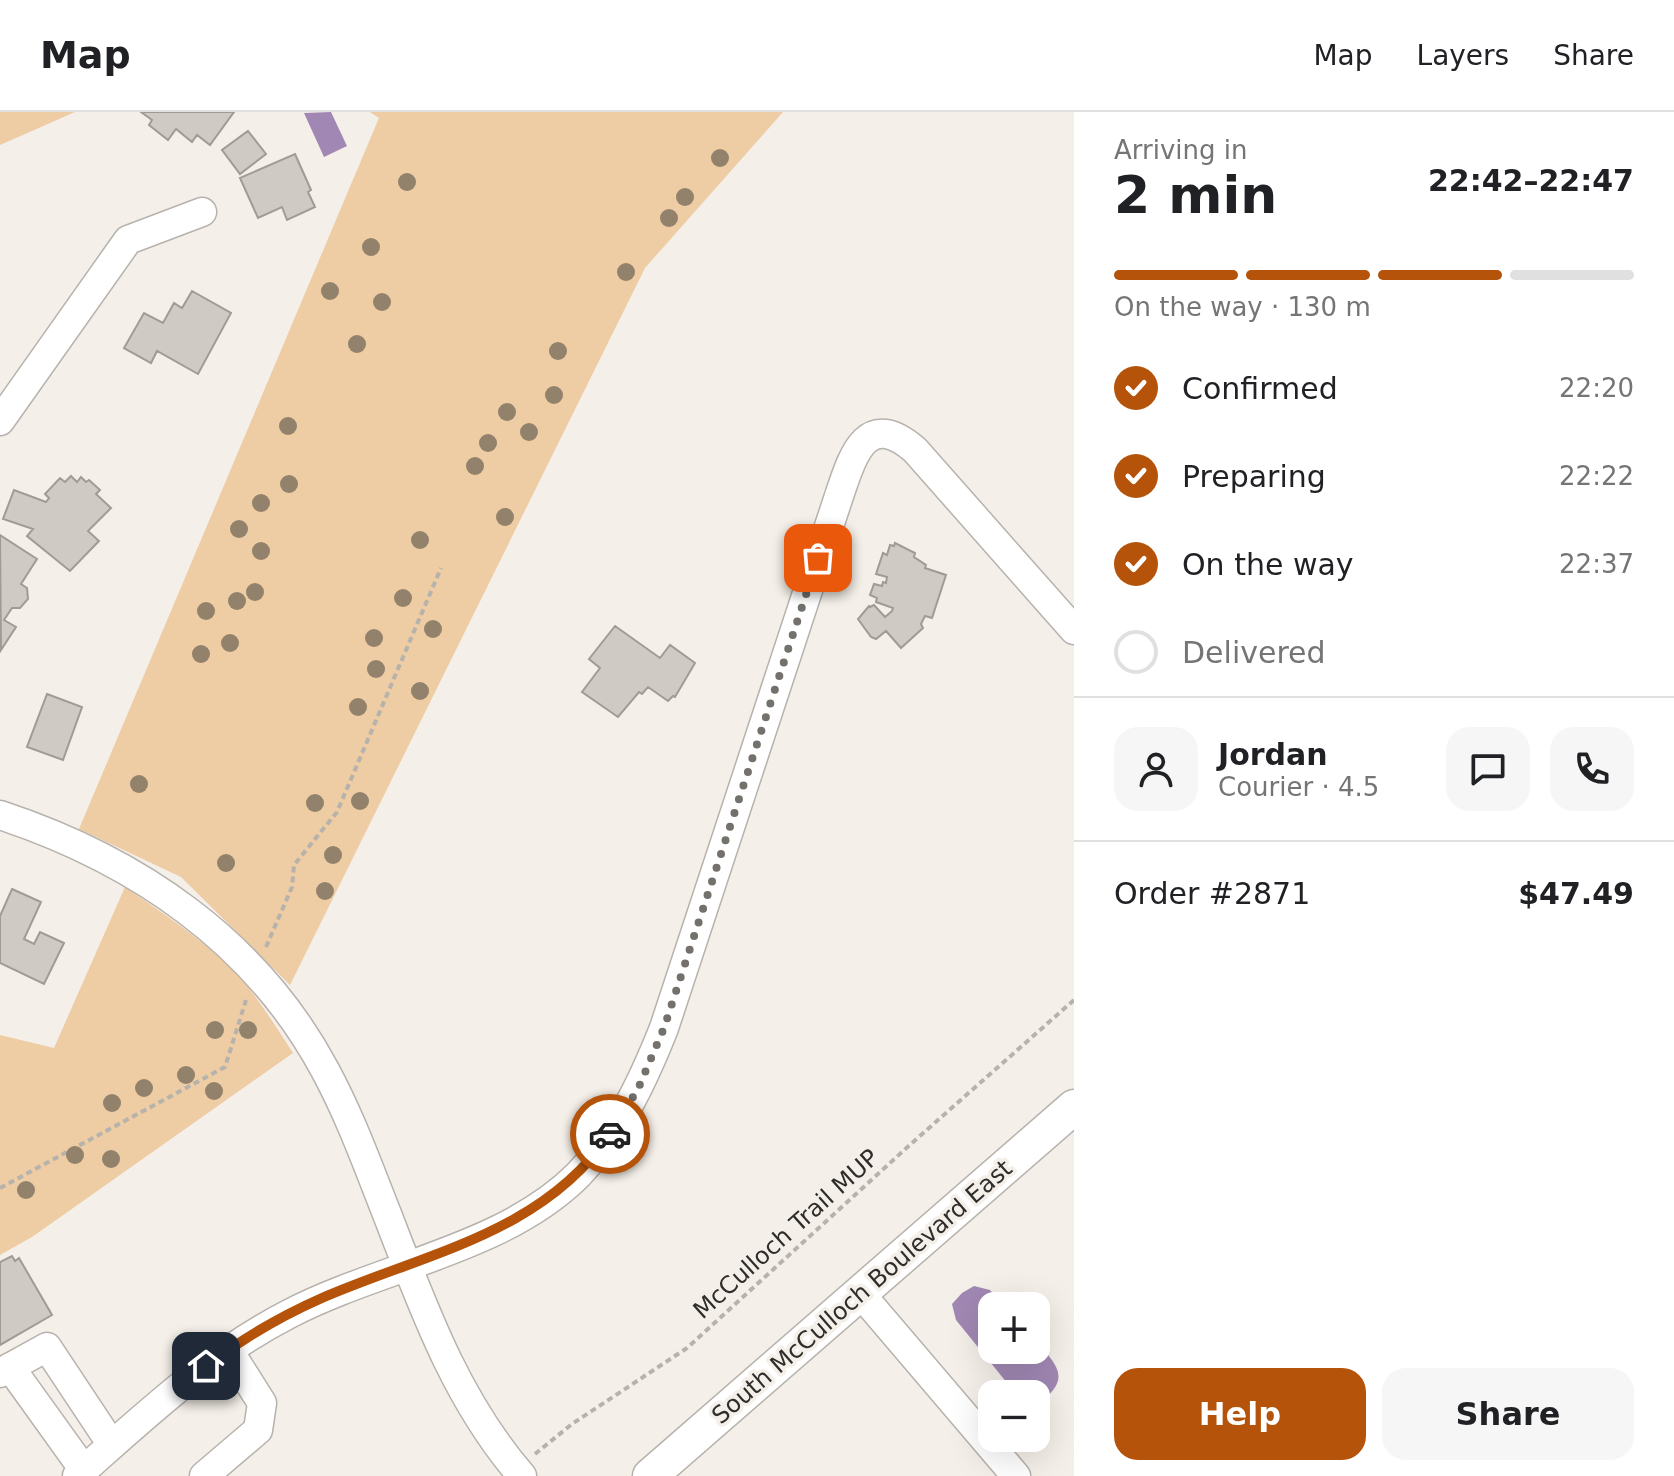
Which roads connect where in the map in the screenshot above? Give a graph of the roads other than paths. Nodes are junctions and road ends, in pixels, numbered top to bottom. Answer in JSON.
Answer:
{"nodes":[{"id":1,"x":202,"y":212,"type":"dead end"},
{"id":2,"x":0,"y":421,"type":"edge"},
{"id":3,"x":1074,"y":630,"type":"edge"},
{"id":4,"x":0,"y":815,"type":"edge"},
{"id":5,"x":1074,"y":1107,"type":"edge"},
{"id":6,"x":405,"y":1266,"type":"junction"},
{"id":7,"x":860,"y":1293,"type":"junction"},
{"id":8,"x":228,"y":1349,"type":"junction"},
{"id":9,"x":5,"y":1370,"type":"edge"},
{"id":10,"x":112,"y":1445,"type":"junction"},
{"id":11,"x":519,"y":1472,"type":"edge"},
{"id":12,"x":81,"y":1473,"type":"edge"},
{"id":13,"x":204,"y":1476,"type":"edge"},
{"id":14,"x":650,"y":1476,"type":"edge"},
{"id":15,"x":1016,"y":1476,"type":"edge"}],
"edges":[{"from":1,"to":2,"type":"street"},
{"from":3,"to":6,"type":"street"},
{"from":4,"to":6,"type":"street"},
{"from":5,"to":7,"type":"main road","name":"South McCulloch Boulevard East"},
{"from":6,"to":8,"type":"street"},
{"from":6,"to":11,"type":"street"},
{"from":7,"to":14,"type":"main road","name":"South McCulloch Boulevard East"},
{"from":7,"to":15,"type":"street"},
{"from":8,"to":10,"type":"street"},
{"from":8,"to":13,"type":"street"},
{"from":9,"to":10,"type":"street"},
{"from":9,"to":12,"type":"street"},
{"from":10,"to":12,"type":"street"}]}
